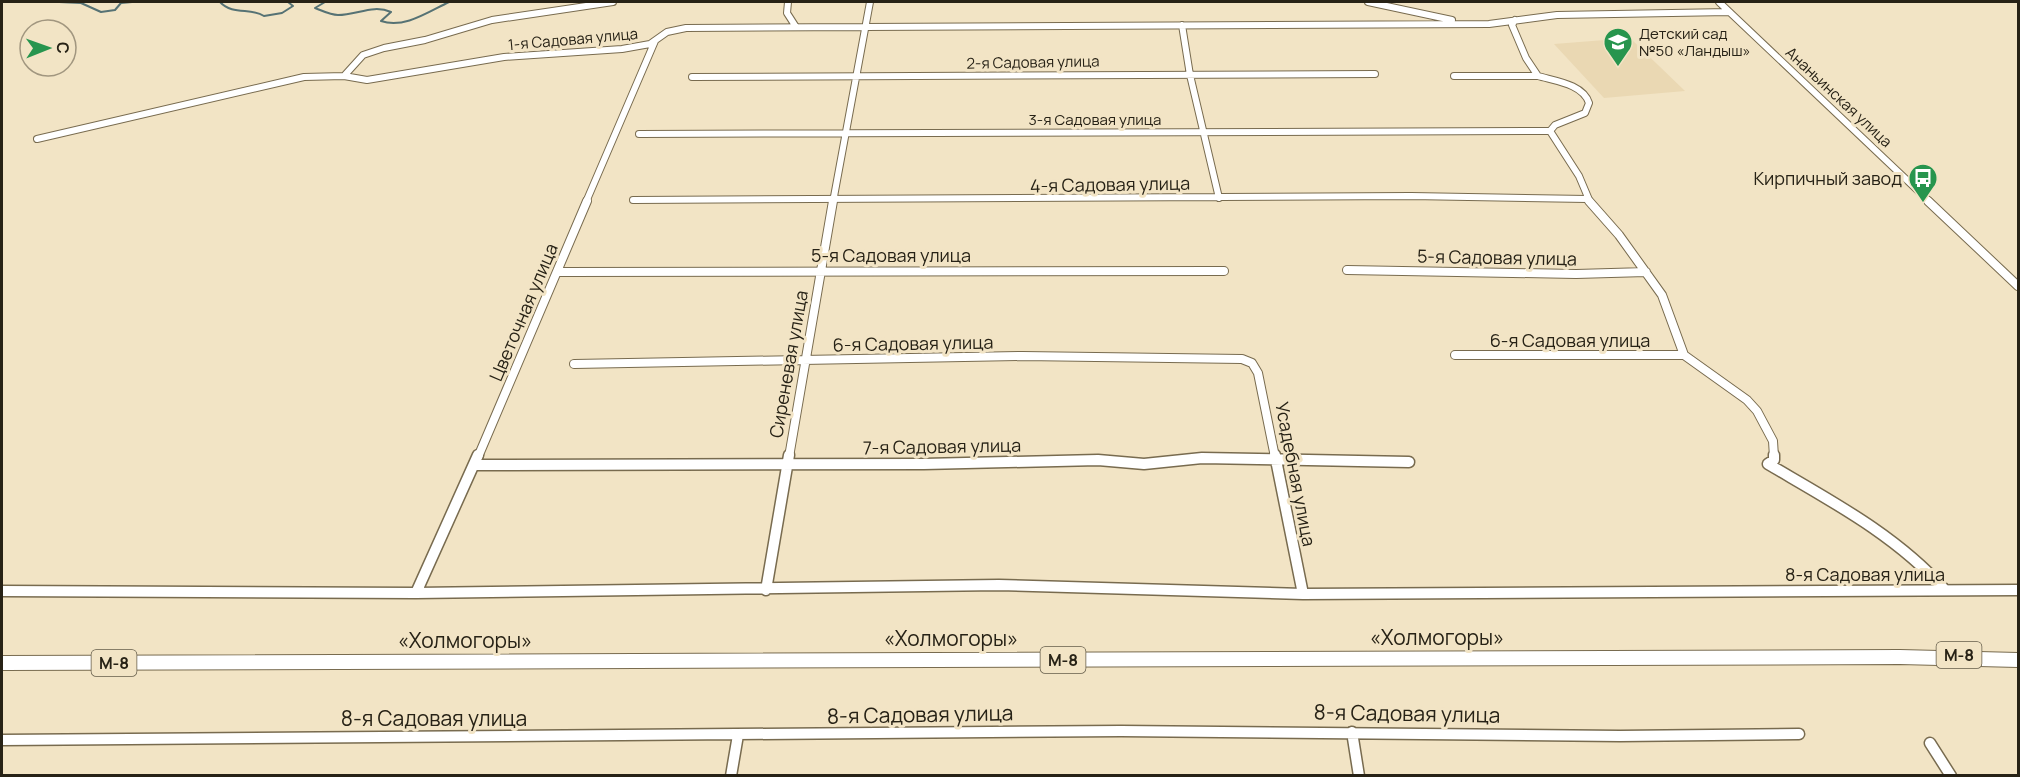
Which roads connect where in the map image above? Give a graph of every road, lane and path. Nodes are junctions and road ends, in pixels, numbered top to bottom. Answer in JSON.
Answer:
{"nodes":[{"id":1,"x":613,"y":2,"type":"edge"},
{"id":2,"x":788,"y":2,"type":"edge"},
{"id":3,"x":870,"y":2,"type":"edge"},
{"id":4,"x":1368,"y":2,"type":"edge"},
{"id":5,"x":1719,"y":2,"type":"edge"},
{"id":6,"x":1729,"y":12,"type":"junction"},
{"id":7,"x":1515,"y":20,"type":"junction"},
{"id":8,"x":1444,"y":23,"type":"junction"},
{"id":9,"x":1182,"y":25,"type":"junction"},
{"id":10,"x":865,"y":26,"type":"junction"},
{"id":11,"x":796,"y":27,"type":"junction"},
{"id":12,"x":655,"y":41,"type":"junction"},
{"id":13,"x":1375,"y":74,"type":"dead end"},
{"id":14,"x":1190,"y":75,"type":"junction"},
{"id":15,"x":344,"y":76,"type":"junction"},
{"id":16,"x":1454,"y":76,"type":"dead end"},
{"id":17,"x":1538,"y":76,"type":"junction"},
{"id":18,"x":692,"y":77,"type":"dead end"},
{"id":19,"x":854,"y":77,"type":"junction"},
{"id":20,"x":1551,"y":131,"type":"junction"},
{"id":21,"x":844,"y":133,"type":"junction"},
{"id":22,"x":1204,"y":133,"type":"junction"},
{"id":23,"x":639,"y":134,"type":"dead end"},
{"id":24,"x":37,"y":139,"type":"dead end"},
{"id":25,"x":833,"y":197,"type":"junction"},
{"id":26,"x":1219,"y":198,"type":"junction"},
{"id":27,"x":1587,"y":199,"type":"junction"},
{"id":28,"x":633,"y":200,"type":"dead end"},
{"id":29,"x":822,"y":270,"type":"junction"},
{"id":30,"x":1347,"y":270,"type":"dead end"},
{"id":31,"x":1224,"y":271,"type":"dead end"},
{"id":32,"x":557,"y":272,"type":"junction"},
{"id":33,"x":1646,"y":272,"type":"junction"},
{"id":34,"x":2019,"y":286,"type":"edge"},
{"id":35,"x":1455,"y":355,"type":"dead end"},
{"id":36,"x":1684,"y":355,"type":"junction"},
{"id":37,"x":806,"y":359,"type":"junction"},
{"id":38,"x":1252,"y":363,"type":"joint"},
{"id":39,"x":574,"y":364,"type":"dead end"},
{"id":40,"x":1277,"y":462,"type":"junction"},
{"id":41,"x":1409,"y":462,"type":"dead end"},
{"id":42,"x":787,"y":463,"type":"junction"},
{"id":43,"x":474,"y":465,"type":"junction"},
{"id":44,"x":766,"y":590,"type":"junction"},
{"id":45,"x":1945,"y":590,"type":"junction"},
{"id":46,"x":2019,"y":590,"type":"edge"},
{"id":47,"x":2,"y":591,"type":"edge"},
{"id":48,"x":416,"y":593,"type":"junction"},
{"id":49,"x":1303,"y":594,"type":"junction"},
{"id":50,"x":2019,"y":652,"type":"edge"},
{"id":51,"x":1900,"y":657,"type":"junction"},
{"id":52,"x":2019,"y":660,"type":"edge"},
{"id":53,"x":2,"y":663,"type":"edge"},
{"id":54,"x":1352,"y":732,"type":"junction"},
{"id":55,"x":1799,"y":734,"type":"dead end"},
{"id":56,"x":738,"y":735,"type":"junction"},
{"id":57,"x":2,"y":740,"type":"edge"},
{"id":58,"x":1930,"y":743,"type":"dead end"},
{"id":59,"x":731,"y":776,"type":"edge"},
{"id":60,"x":1359,"y":776,"type":"edge"},
{"id":61,"x":1951,"y":776,"type":"edge"}],
"edges":[{"from":1,"to":15,"type":"street"},
{"from":2,"to":11,"type":"street"},
{"from":3,"to":10,"type":"street","name":"Сиреневая улица"},
{"from":4,"to":8,"type":"street"},
{"from":5,"to":6,"type":"street","name":"Ананьинская улица"},
{"from":6,"to":7,"type":"street"},
{"from":6,"to":34,"type":"street","name":"Ананьинская улица"},
{"from":7,"to":8,"type":"street"},
{"from":7,"to":17,"type":"street"},
{"from":8,"to":9,"type":"street","name":"1-я Садовая улица"},
{"from":9,"to":10,"type":"street","name":"1-я Садовая улица"},
{"from":9,"to":14,"type":"street"},
{"from":10,"to":11,"type":"street","name":"1-я Садовая улица"},
{"from":10,"to":19,"type":"street","name":"Сиреневая улица"},
{"from":11,"to":12,"type":"street","name":"1-я Садовая улица"},
{"from":12,"to":15,"type":"street","name":"1-я Садовая улица"},
{"from":12,"to":32,"type":"street","name":"Цветочная улица"},
{"from":13,"to":14,"type":"street","name":"2-я Садовая улица"},
{"from":14,"to":19,"type":"street","name":"2-я Садовая улица"},
{"from":14,"to":22,"type":"street"},
{"from":15,"to":24,"type":"street","name":"1-я Садовая улица"},
{"from":16,"to":17,"type":"street"},
{"from":17,"to":20,"type":"street"},
{"from":18,"to":19,"type":"street","name":"2-я Садовая улица"},
{"from":19,"to":21,"type":"street","name":"Сиреневая улица"},
{"from":20,"to":22,"type":"street","name":"3-я Садовая улица"},
{"from":20,"to":27,"type":"street"},
{"from":21,"to":22,"type":"street","name":"3-я Садовая улица"},
{"from":21,"to":23,"type":"street","name":"3-я Садовая улица"},
{"from":21,"to":25,"type":"street","name":"Сиреневая улица"},
{"from":22,"to":26,"type":"street"},
{"from":25,"to":26,"type":"street","name":"4-я Садовая улица"},
{"from":25,"to":28,"type":"street","name":"4-я Садовая улица"},
{"from":25,"to":29,"type":"street","name":"Сиреневая улица"},
{"from":26,"to":27,"type":"street","name":"4-я Садовая улица"},
{"from":27,"to":33,"type":"street"},
{"from":29,"to":31,"type":"street","name":"5-я Садовая улица"},
{"from":29,"to":32,"type":"street","name":"5-я Садовая улица"},
{"from":29,"to":37,"type":"street","name":"Сиреневая улица"},
{"from":30,"to":33,"type":"street","name":"5-я Садовая улица"},
{"from":32,"to":43,"type":"street","name":"Цветочная улица"},
{"from":33,"to":36,"type":"street"},
{"from":35,"to":36,"type":"street","name":"6-я Садовая улица"},
{"from":36,"to":45,"type":"street"},
{"from":37,"to":38,"type":"street","name":"6-я Садовая улица"},
{"from":37,"to":39,"type":"street","name":"6-я Садовая улица"},
{"from":37,"to":42,"type":"street","name":"Сиреневая улица"},
{"from":38,"to":40,"type":"street","name":"Усадебная улица"},
{"from":40,"to":41,"type":"street","name":"7-я Садовая улица"},
{"from":40,"to":42,"type":"street","name":"7-я Садовая улица"},
{"from":40,"to":49,"type":"street","name":"Усадебная улица"},
{"from":42,"to":43,"type":"street","name":"7-я Садовая улица"},
{"from":42,"to":44,"type":"street","name":"Сиреневая улица"},
{"from":43,"to":48,"type":"street","name":"Цветочная улица"},
{"from":44,"to":48,"type":"street","name":"8-я Садовая улица"},
{"from":44,"to":49,"type":"street","name":"8-я Садовая улица"},
{"from":45,"to":46,"type":"street","name":"8-я Садовая улица"},
{"from":45,"to":49,"type":"street","name":"8-я Садовая улица"},
{"from":47,"to":48,"type":"street","name":"8-я Садовая улица"},
{"from":50,"to":51,"type":"highway","name":"«Холмогоры»","number":"М-8"},
{"from":51,"to":52,"type":"highway","name":"«Холмогоры»","number":"М-8"},
{"from":51,"to":53,"type":"highway","name":"«Холмогоры»","number":"М-8"},
{"from":54,"to":55,"type":"street","name":"8-я Садовая улица"},
{"from":54,"to":56,"type":"street","name":"8-я Садовая улица"},
{"from":54,"to":60,"type":"street"},
{"from":56,"to":57,"type":"street","name":"8-я Садовая улица"},
{"from":56,"to":59,"type":"street"},
{"from":58,"to":61,"type":"street"}]}
